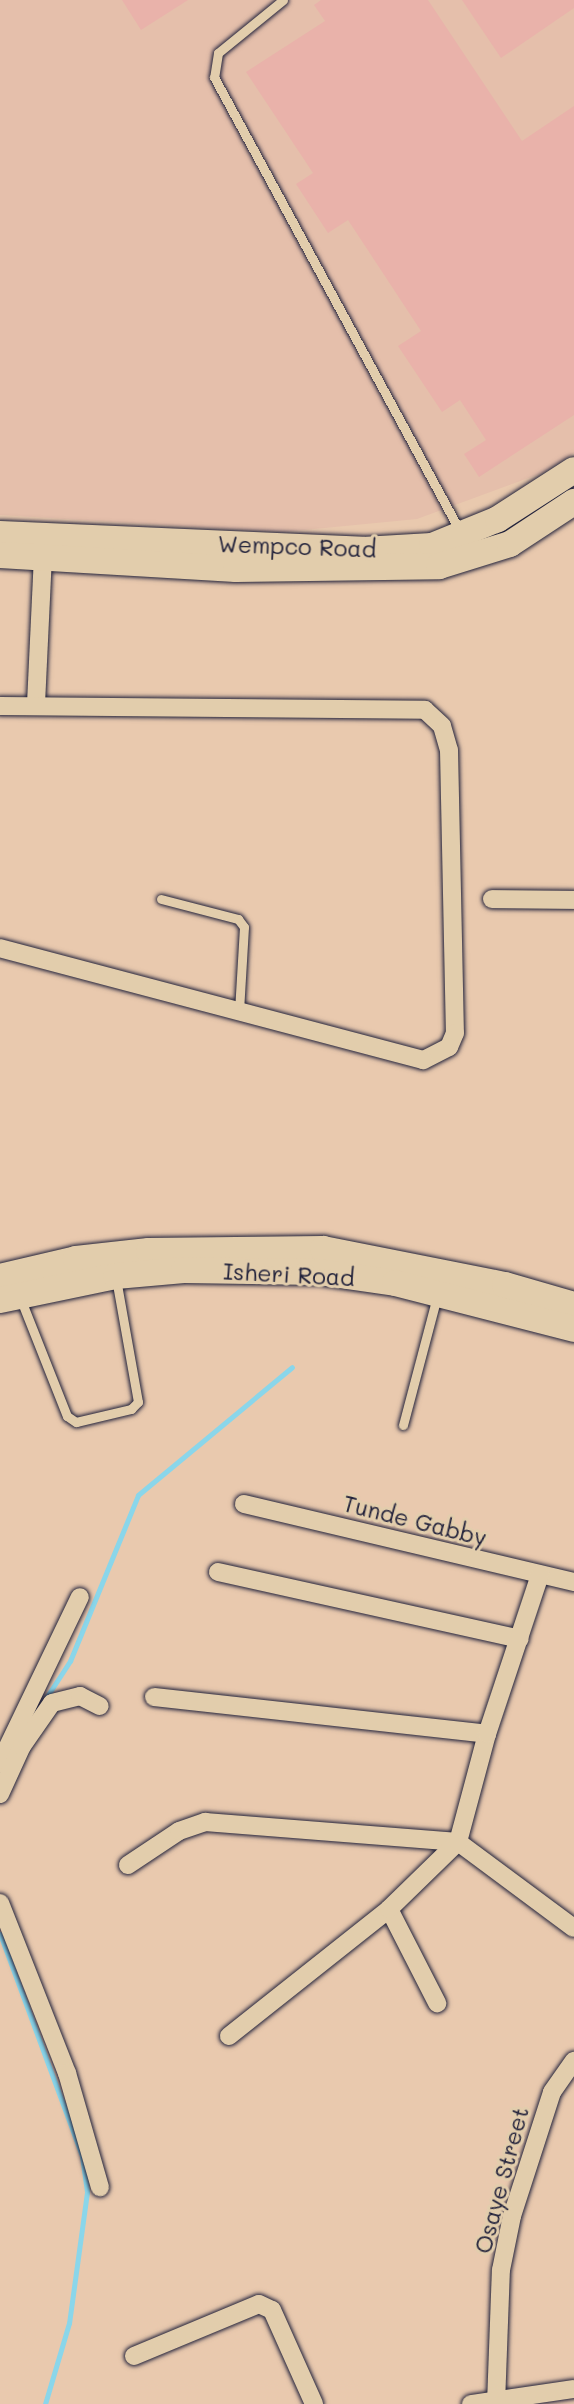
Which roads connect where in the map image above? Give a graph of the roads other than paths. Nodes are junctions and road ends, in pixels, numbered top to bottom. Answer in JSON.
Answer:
{"nodes":[{"id":1,"x":283,"y":0,"type":"edge"},
{"id":2,"x":574,"y":470,"type":"edge"},
{"id":3,"x":574,"y":502,"type":"edge"},
{"id":4,"x":0,"y":534,"type":"edge"},
{"id":5,"x":464,"y":538,"type":"junction"},
{"id":6,"x":0,"y":555,"type":"edge"},
{"id":7,"x":43,"y":556,"type":"junction"},
{"id":8,"x":236,"y":557,"type":"junction"},
{"id":9,"x":36,"y":704,"type":"junction"},
{"id":10,"x":0,"y":706,"type":"edge"},
{"id":11,"x":161,"y":899,"type":"dead end"},
{"id":12,"x":492,"y":899,"type":"dead end"},
{"id":13,"x":574,"y":900,"type":"edge"},
{"id":14,"x":0,"y":948,"type":"edge"},
{"id":15,"x":239,"y":1011,"type":"junction"},
{"id":16,"x":116,"y":1276,"type":"junction"},
{"id":17,"x":0,"y":1277,"type":"edge"},
{"id":18,"x":437,"y":1294,"type":"junction"},
{"id":19,"x":10,"y":1298,"type":"edge"},
{"id":20,"x":574,"y":1305,"type":"edge"},
{"id":21,"x":574,"y":1329,"type":"edge"},
{"id":22,"x":403,"y":1425,"type":"dead end"},
{"id":23,"x":244,"y":1504,"type":"dead end"},
{"id":24,"x":218,"y":1572,"type":"dead end"},
{"id":25,"x":540,"y":1575,"type":"junction"},
{"id":26,"x":574,"y":1583,"type":"edge"},
{"id":27,"x":80,"y":1597,"type":"dead end"},
{"id":28,"x":520,"y":1639,"type":"junction"},
{"id":29,"x":154,"y":1697,"type":"dead end"},
{"id":30,"x":100,"y":1706,"type":"dead end"},
{"id":31,"x":487,"y":1734,"type":"junction"},
{"id":32,"x":0,"y":1763,"type":"edge"},
{"id":33,"x":0,"y":1794,"type":"edge"},
{"id":34,"x":458,"y":1842,"type":"junction"},
{"id":35,"x":128,"y":1865,"type":"dead end"},
{"id":36,"x":1,"y":1909,"type":"edge"},
{"id":37,"x":389,"y":1909,"type":"junction"},
{"id":38,"x":574,"y":1928,"type":"edge"},
{"id":39,"x":437,"y":2003,"type":"dead end"},
{"id":40,"x":229,"y":2036,"type":"dead end"},
{"id":41,"x":574,"y":2061,"type":"edge"},
{"id":42,"x":100,"y":2187,"type":"dead end"},
{"id":43,"x":134,"y":2356,"type":"dead end"},
{"id":44,"x":574,"y":2389,"type":"edge"},
{"id":45,"x":495,"y":2402,"type":"edge"},
{"id":46,"x":314,"y":2404,"type":"edge"},
{"id":47,"x":471,"y":2404,"type":"edge"}],
"edges":[{"from":1,"to":5,"type":"lane"},
{"from":2,"to":5,"type":"street","name":"Wempco Road"},
{"from":3,"to":8,"type":"street","name":"Wempco Road"},
{"from":4,"to":8,"type":"street","name":"Wempco Road"},
{"from":5,"to":8,"type":"street","name":"Wempco Road"},
{"from":6,"to":7,"type":"street","name":"Wempco Road"},
{"from":7,"to":8,"type":"street","name":"Wempco Road"},
{"from":7,"to":9,"type":"street"},
{"from":9,"to":10,"type":"street"},
{"from":9,"to":15,"type":"street"},
{"from":11,"to":15,"type":"lane"},
{"from":12,"to":13,"type":"street"},
{"from":14,"to":15,"type":"street"},
{"from":16,"to":18,"type":"street","name":"Isheri Road"},
{"from":16,"to":19,"type":"street","name":"Isheri Road"},
{"from":16,"to":19,"type":"lane"},
{"from":17,"to":20,"type":"street","name":"Isheri Road"},
{"from":18,"to":21,"type":"street","name":"Isheri Road"},
{"from":18,"to":22,"type":"lane"},
{"from":23,"to":25,"type":"street","name":"Tunde Gabby"},
{"from":24,"to":28,"type":"street"},
{"from":25,"to":26,"type":"street","name":"Tunde Gabby"},
{"from":25,"to":28,"type":"street"},
{"from":27,"to":32,"type":"street"},
{"from":28,"to":31,"type":"street"},
{"from":29,"to":31,"type":"street"},
{"from":30,"to":33,"type":"street"},
{"from":31,"to":34,"type":"street"},
{"from":34,"to":35,"type":"street"},
{"from":34,"to":37,"type":"street"},
{"from":34,"to":38,"type":"street"},
{"from":36,"to":42,"type":"street"},
{"from":37,"to":39,"type":"street"},
{"from":37,"to":40,"type":"street"},
{"from":41,"to":45,"type":"street","name":"Osaye Street"},
{"from":43,"to":46,"type":"street"},
{"from":44,"to":45,"type":"street"},
{"from":45,"to":47,"type":"street"}]}
